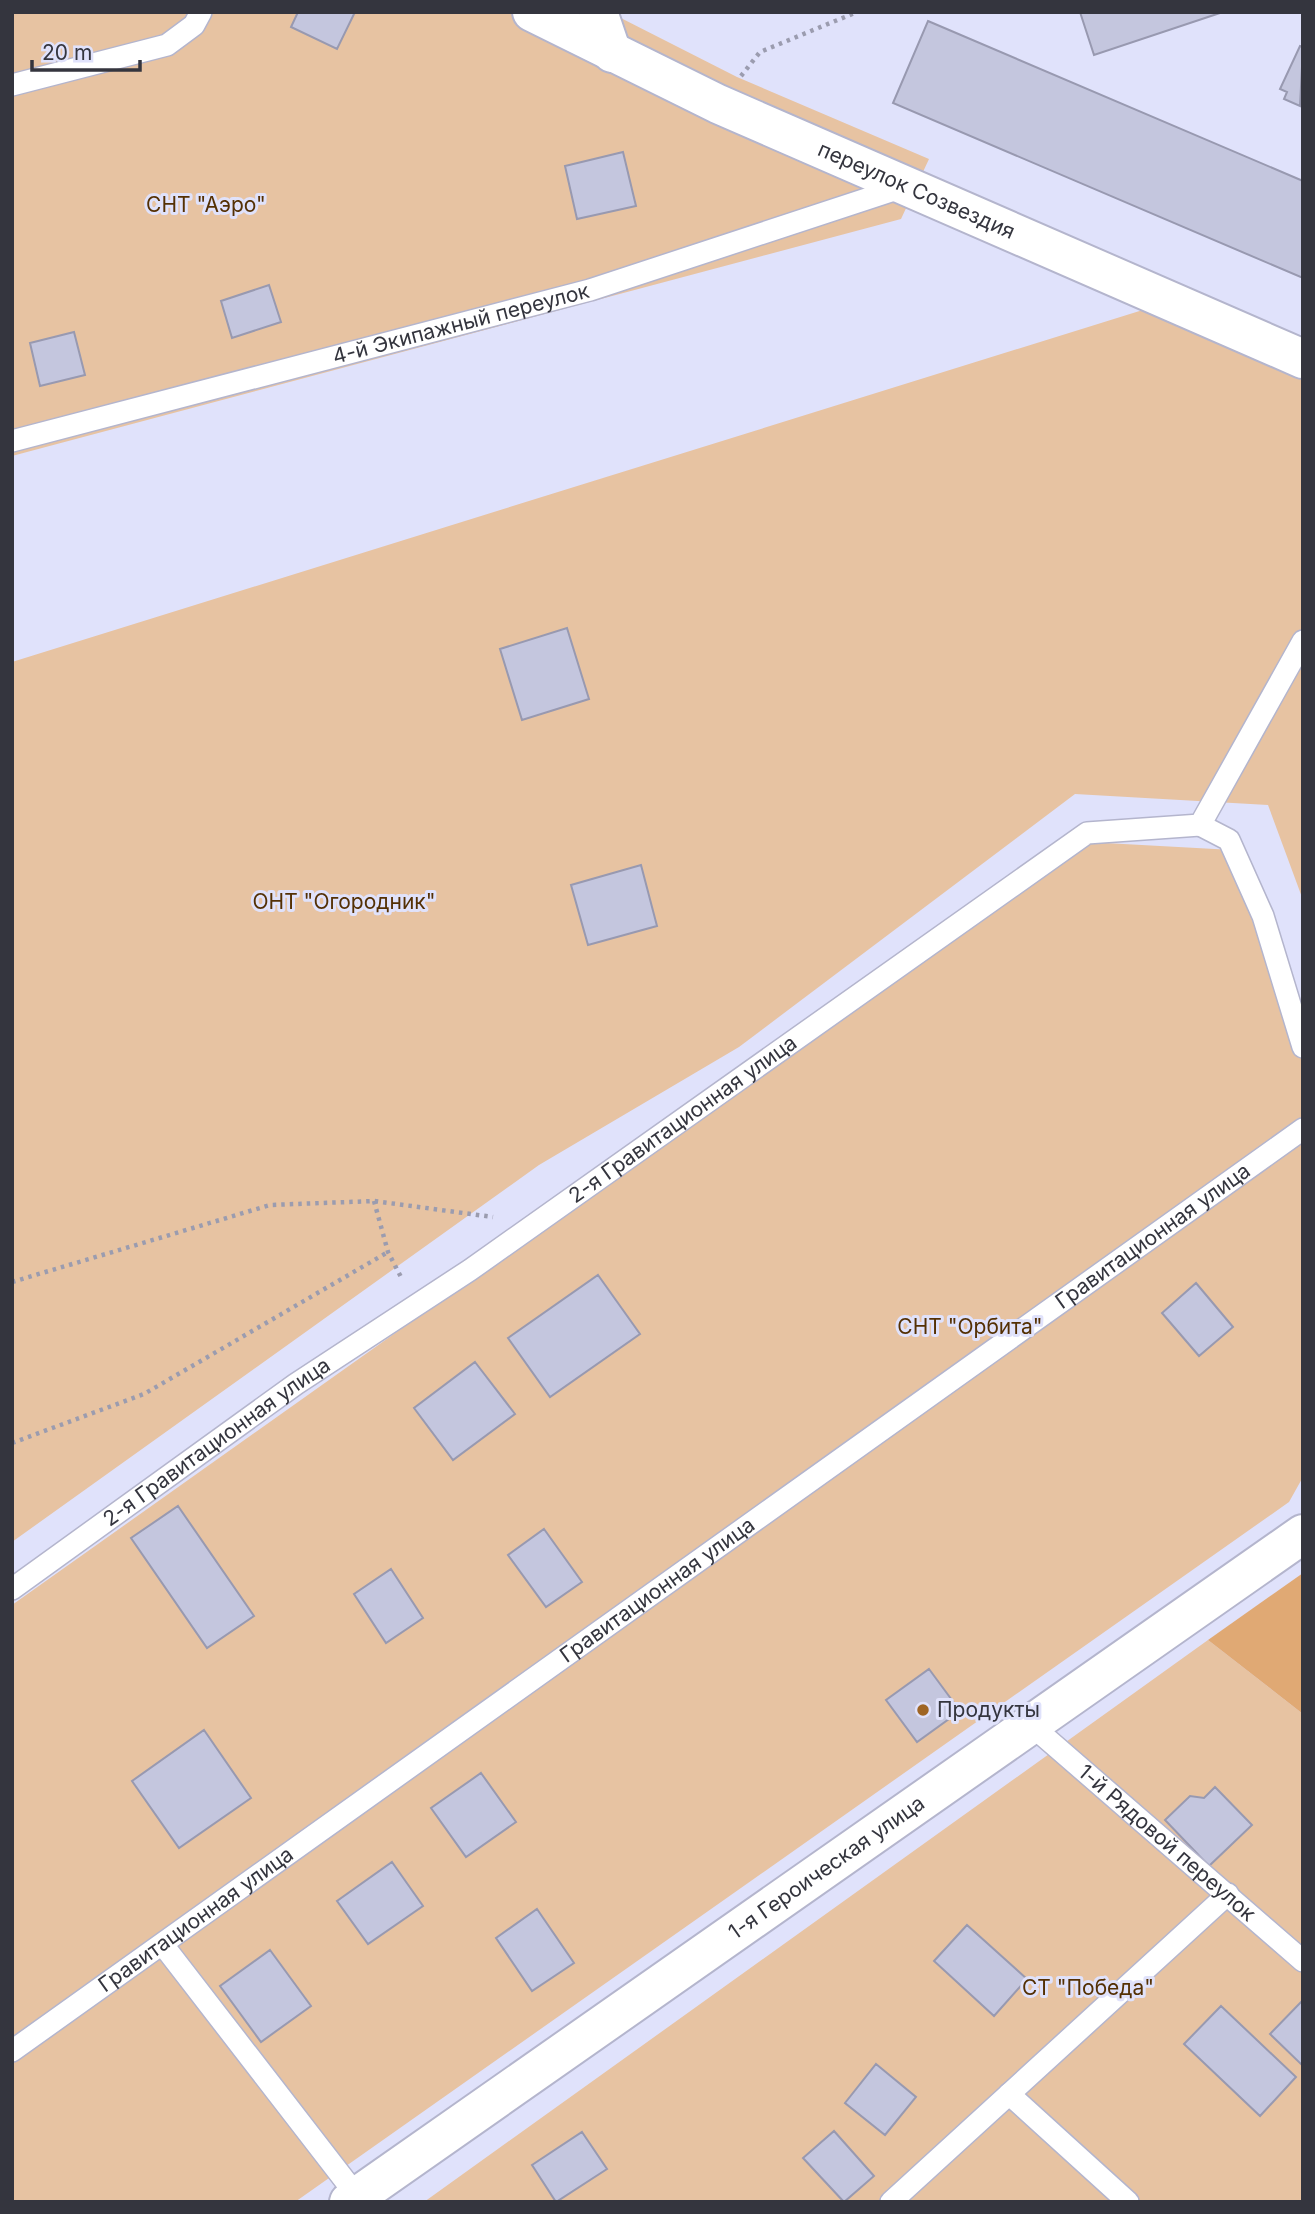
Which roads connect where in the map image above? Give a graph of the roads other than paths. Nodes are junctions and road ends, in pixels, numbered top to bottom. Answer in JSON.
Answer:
{"nodes":[{"id":1,"x":201,"y":12,"type":"edge"},
{"id":2,"x":532,"y":12,"type":"edge"},
{"id":3,"x":598,"y":12,"type":"edge"},
{"id":4,"x":612,"y":53,"type":"junction"},
{"id":5,"x":12,"y":85,"type":"edge"},
{"id":6,"x":903,"y":187,"type":"junction"},
{"id":7,"x":1303,"y":359,"type":"edge"},
{"id":8,"x":12,"y":440,"type":"edge"},
{"id":9,"x":1303,"y":640,"type":"edge"},
{"id":10,"x":1200,"y":825,"type":"junction"},
{"id":11,"x":1303,"y":1047,"type":"edge"},
{"id":12,"x":1303,"y":1129,"type":"edge"},
{"id":13,"x":1303,"y":1534,"type":"edge"},
{"id":14,"x":12,"y":1589,"type":"edge"},
{"id":15,"x":1031,"y":1725,"type":"junction"},
{"id":16,"x":1228,"y":1894,"type":"junction"},
{"id":17,"x":163,"y":1945,"type":"junction"},
{"id":18,"x":1303,"y":1961,"type":"edge"},
{"id":19,"x":12,"y":2051,"type":"edge"},
{"id":20,"x":1009,"y":2094,"type":"junction"},
{"id":21,"x":353,"y":2199,"type":"edge"},
{"id":22,"x":891,"y":2202,"type":"edge"},
{"id":23,"x":1128,"y":2202,"type":"edge"}],
"edges":[{"from":1,"to":5,"type":"lane"},
{"from":2,"to":4,"type":"street","name":"переулок Созвездия"},
{"from":3,"to":4,"type":"street"},
{"from":4,"to":6,"type":"street","name":"переулок Созвездия"},
{"from":6,"to":7,"type":"street","name":"переулок Созвездия"},
{"from":6,"to":8,"type":"lane","name":"4-й Экипажный переулок"},
{"from":9,"to":10,"type":"lane"},
{"from":10,"to":11,"type":"lane"},
{"from":10,"to":14,"type":"lane","name":"2-я Гравитационная улица"},
{"from":12,"to":17,"type":"lane","name":"Гравитационная улица"},
{"from":13,"to":15,"type":"street","name":"1-я Героическая улица"},
{"from":15,"to":16,"type":"lane","name":"1-й Рядовой переулок"},
{"from":15,"to":21,"type":"street","name":"1-я Героическая улица"},
{"from":16,"to":18,"type":"lane","name":"1-й Рядовой переулок"},
{"from":16,"to":20,"type":"lane"},
{"from":17,"to":19,"type":"lane","name":"Гравитационная улица"},
{"from":17,"to":21,"type":"lane"},
{"from":20,"to":22,"type":"lane"},
{"from":20,"to":23,"type":"lane"}]}
